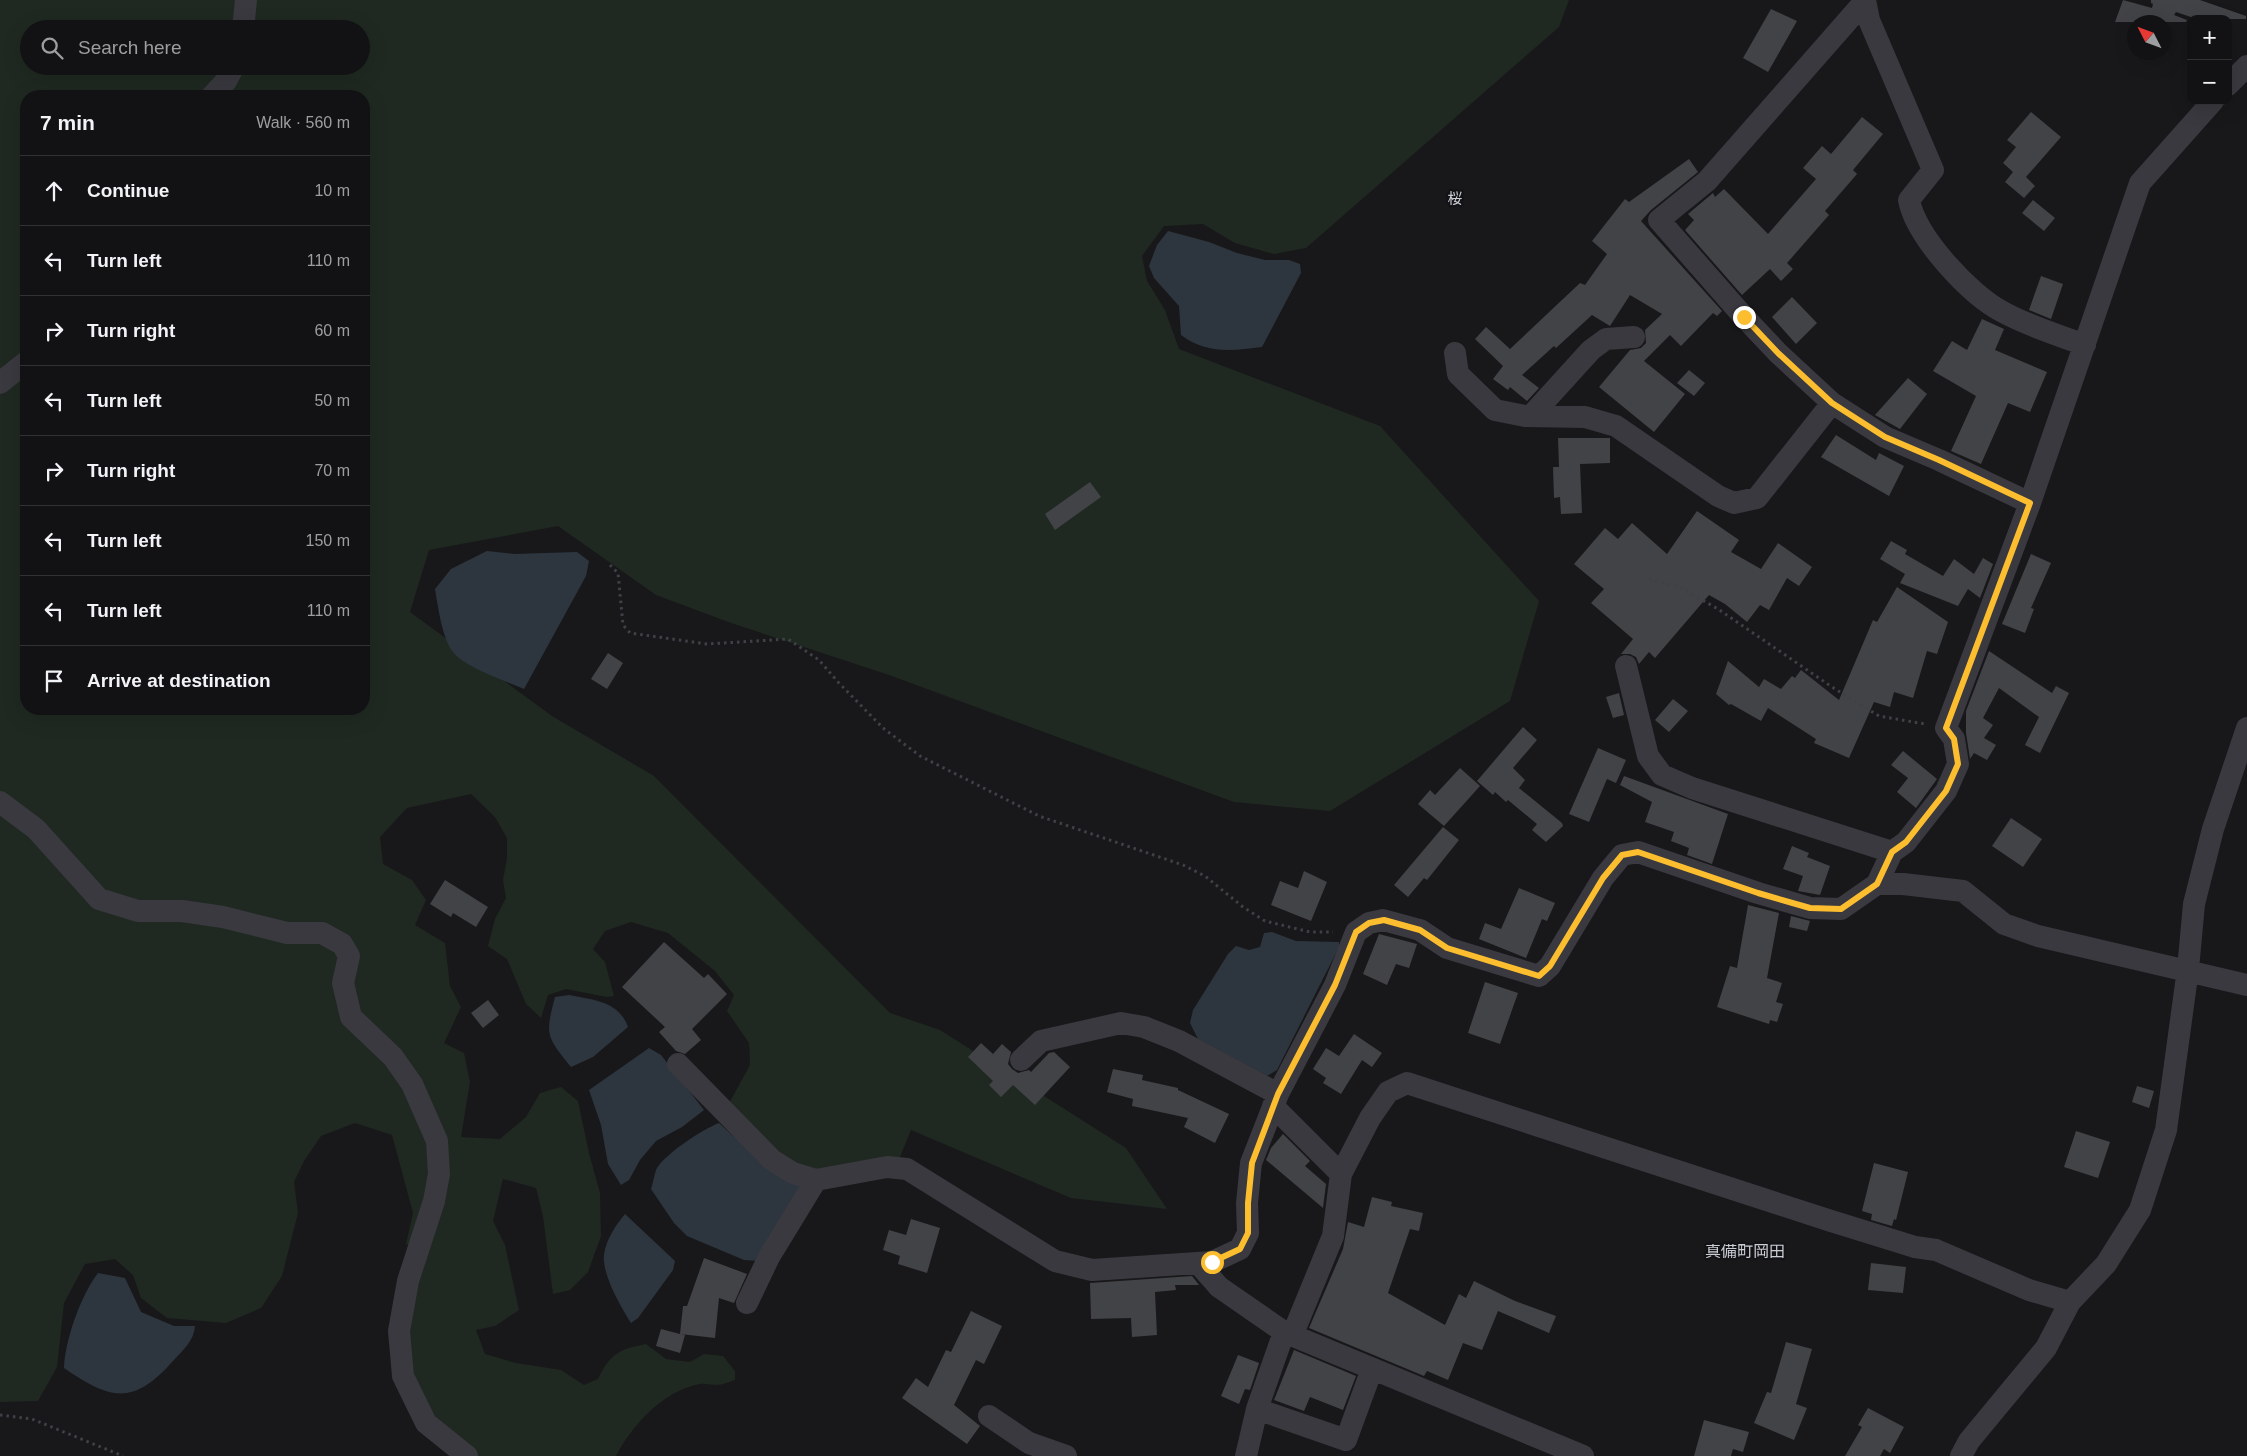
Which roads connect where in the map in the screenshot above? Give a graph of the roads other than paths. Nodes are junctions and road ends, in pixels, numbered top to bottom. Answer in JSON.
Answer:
{"nodes":[{"id":1,"x":246,"y":0,"type":"edge"},
{"id":2,"x":1865,"y":0,"type":"edge"},
{"id":3,"x":244,"y":20,"type":"edge"},
{"id":4,"x":2247,"y":66,"type":"edge"},
{"id":5,"x":229,"y":75,"type":"edge"},
{"id":6,"x":2232,"y":81,"type":"edge"},
{"id":7,"x":218,"y":90,"type":"edge"},
{"id":8,"x":2209,"y":105,"type":"edge"},
{"id":9,"x":1634,"y":337,"type":"dead end"},
{"id":10,"x":2085,"y":345,"type":"junction"},
{"id":11,"x":1456,"y":354,"type":"dead end"},
{"id":12,"x":20,"y":367,"type":"edge"},
{"id":13,"x":0,"y":383,"type":"edge"},
{"id":14,"x":1832,"y":403,"type":"junction"},
{"id":15,"x":1531,"y":416,"type":"junction"},
{"id":16,"x":2030,"y":503,"type":"junction"},
{"id":17,"x":1626,"y":666,"type":"dead end"},
{"id":18,"x":2247,"y":728,"type":"edge"},
{"id":19,"x":0,"y":802,"type":"edge"},
{"id":20,"x":1892,"y":852,"type":"junction"},
{"id":21,"x":1877,"y":884,"type":"junction"},
{"id":22,"x":2188,"y":969,"type":"junction"},
{"id":23,"x":2247,"y":985,"type":"edge"},
{"id":24,"x":1021,"y":1060,"type":"dead end"},
{"id":25,"x":678,"y":1064,"type":"dead end"},
{"id":26,"x":1275,"y":1100,"type":"junction"},
{"id":27,"x":1341,"y":1174,"type":"junction"},
{"id":28,"x":816,"y":1180,"type":"junction"},
{"id":29,"x":1198,"y":1263,"type":"junction"},
{"id":30,"x":2070,"y":1302,"type":"junction"},
{"id":31,"x":747,"y":1303,"type":"dead end"},
{"id":32,"x":1288,"y":1334,"type":"junction"},
{"id":33,"x":1372,"y":1370,"type":"junction"},
{"id":34,"x":1256,"y":1409,"type":"junction"},
{"id":35,"x":989,"y":1416,"type":"dead end"},
{"id":36,"x":466,"y":1456,"type":"edge"},
{"id":37,"x":1066,"y":1456,"type":"edge"},
{"id":38,"x":1246,"y":1456,"type":"edge"},
{"id":39,"x":1583,"y":1456,"type":"edge"},
{"id":40,"x":1962,"y":1456,"type":"edge"}],
"edges":[{"from":1,"to":3,"type":"street"},
{"from":2,"to":10,"type":"street"},
{"from":2,"to":14,"type":"street"},
{"from":4,"to":6,"type":"street"},
{"from":5,"to":7,"type":"street"},
{"from":8,"to":10,"type":"street"},
{"from":9,"to":15,"type":"street"},
{"from":10,"to":16,"type":"street"},
{"from":11,"to":15,"type":"street"},
{"from":12,"to":13,"type":"street"},
{"from":14,"to":15,"type":"street"},
{"from":14,"to":16,"type":"street"},
{"from":16,"to":20,"type":"street"},
{"from":17,"to":20,"type":"street"},
{"from":18,"to":22,"type":"street"},
{"from":19,"to":36,"type":"street"},
{"from":20,"to":21,"type":"street"},
{"from":21,"to":22,"type":"street"},
{"from":21,"to":26,"type":"street"},
{"from":22,"to":23,"type":"street"},
{"from":22,"to":30,"type":"street"},
{"from":24,"to":26,"type":"street"},
{"from":25,"to":28,"type":"street"},
{"from":26,"to":27,"type":"street"},
{"from":26,"to":29,"type":"street"},
{"from":27,"to":30,"type":"street"},
{"from":27,"to":32,"type":"street"},
{"from":28,"to":29,"type":"street"},
{"from":28,"to":31,"type":"street"},
{"from":29,"to":32,"type":"street"},
{"from":30,"to":40,"type":"street"},
{"from":32,"to":33,"type":"street"},
{"from":32,"to":34,"type":"street"},
{"from":33,"to":34,"type":"street"},
{"from":33,"to":39,"type":"street"},
{"from":34,"to":38,"type":"street"},
{"from":35,"to":37,"type":"street"}]}
